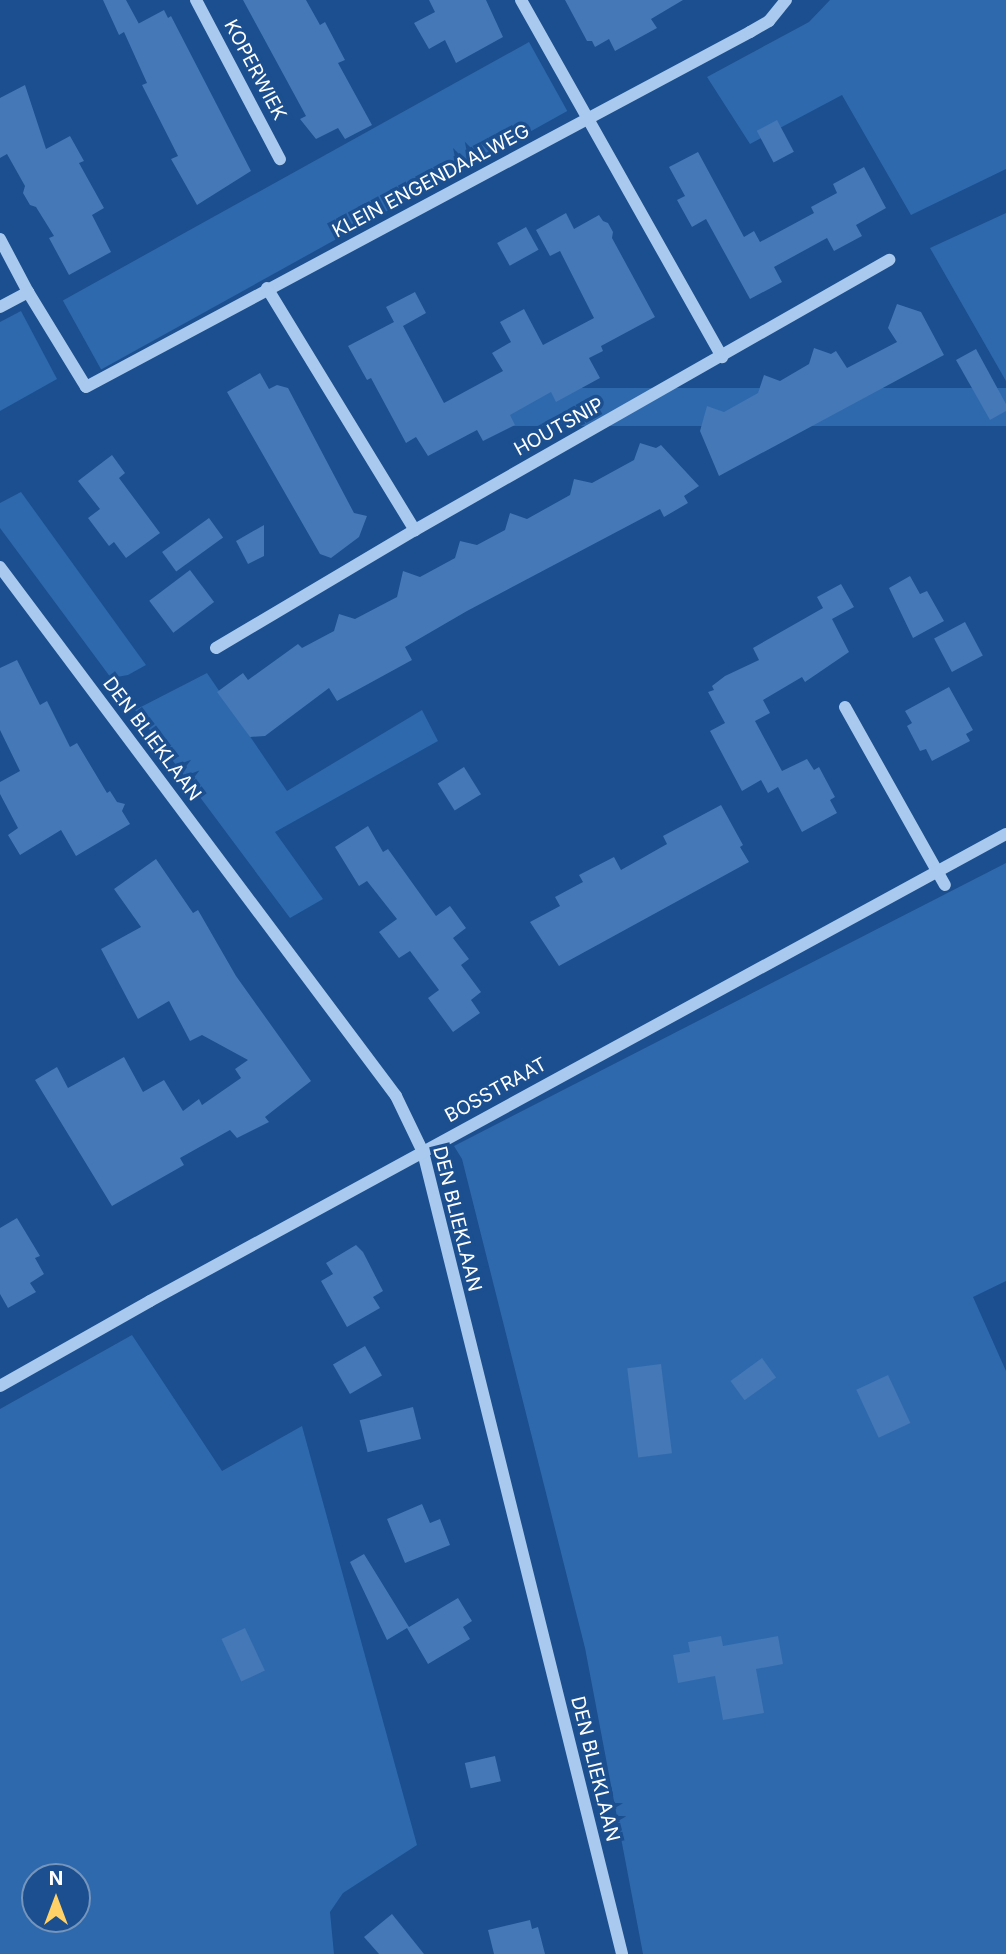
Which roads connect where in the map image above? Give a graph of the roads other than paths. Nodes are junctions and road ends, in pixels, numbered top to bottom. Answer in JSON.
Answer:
{"nodes":[{"id":1,"x":196,"y":0,"type":"edge"},
{"id":2,"x":521,"y":0,"type":"edge"},
{"id":3,"x":786,"y":0,"type":"edge"},
{"id":4,"x":589,"y":120,"type":"junction"},
{"id":5,"x":280,"y":159,"type":"dead end"},
{"id":6,"x":0,"y":239,"type":"edge"},
{"id":7,"x":889,"y":260,"type":"dead end"},
{"id":8,"x":267,"y":288,"type":"junction"},
{"id":9,"x":28,"y":292,"type":"junction"},
{"id":10,"x":0,"y":307,"type":"edge"},
{"id":11,"x":722,"y":357,"type":"junction"},
{"id":12,"x":415,"y":530,"type":"junction"},
{"id":13,"x":0,"y":568,"type":"edge"},
{"id":14,"x":216,"y":648,"type":"dead end"},
{"id":15,"x":845,"y":707,"type":"dead end"},
{"id":16,"x":1006,"y":834,"type":"edge"},
{"id":17,"x":938,"y":872,"type":"junction"},
{"id":18,"x":945,"y":885,"type":"dead end"},
{"id":19,"x":423,"y":1152,"type":"junction"},
{"id":20,"x":0,"y":1386,"type":"edge"},
{"id":21,"x":622,"y":1954,"type":"edge"}],
"edges":[{"from":1,"to":5,"type":"street","name":"KOPERWIEK"},
{"from":2,"to":4,"type":"street"},
{"from":3,"to":4,"type":"street","name":"KLEIN ENGENDAALWEG"},
{"from":4,"to":8,"type":"street","name":"KLEIN ENGENDAALWEG"},
{"from":4,"to":11,"type":"street"},
{"from":6,"to":9,"type":"street"},
{"from":7,"to":11,"type":"street","name":"HOUTSNIP"},
{"from":8,"to":9,"type":"street","name":"KLEIN ENGENDAALWEG"},
{"from":8,"to":12,"type":"street"},
{"from":9,"to":10,"type":"street"},
{"from":11,"to":12,"type":"street","name":"HOUTSNIP"},
{"from":12,"to":14,"type":"street","name":"HOUTSNIP"},
{"from":13,"to":19,"type":"street","name":"DEN BLIEKLAAN"},
{"from":15,"to":17,"type":"street"},
{"from":16,"to":17,"type":"street","name":"BOSSTRAAT"},
{"from":17,"to":18,"type":"street"},
{"from":17,"to":19,"type":"street","name":"BOSSTRAAT"},
{"from":19,"to":20,"type":"street","name":"BOSSTRAAT"},
{"from":19,"to":21,"type":"street","name":"DEN BLIEKLAAN"}]}
